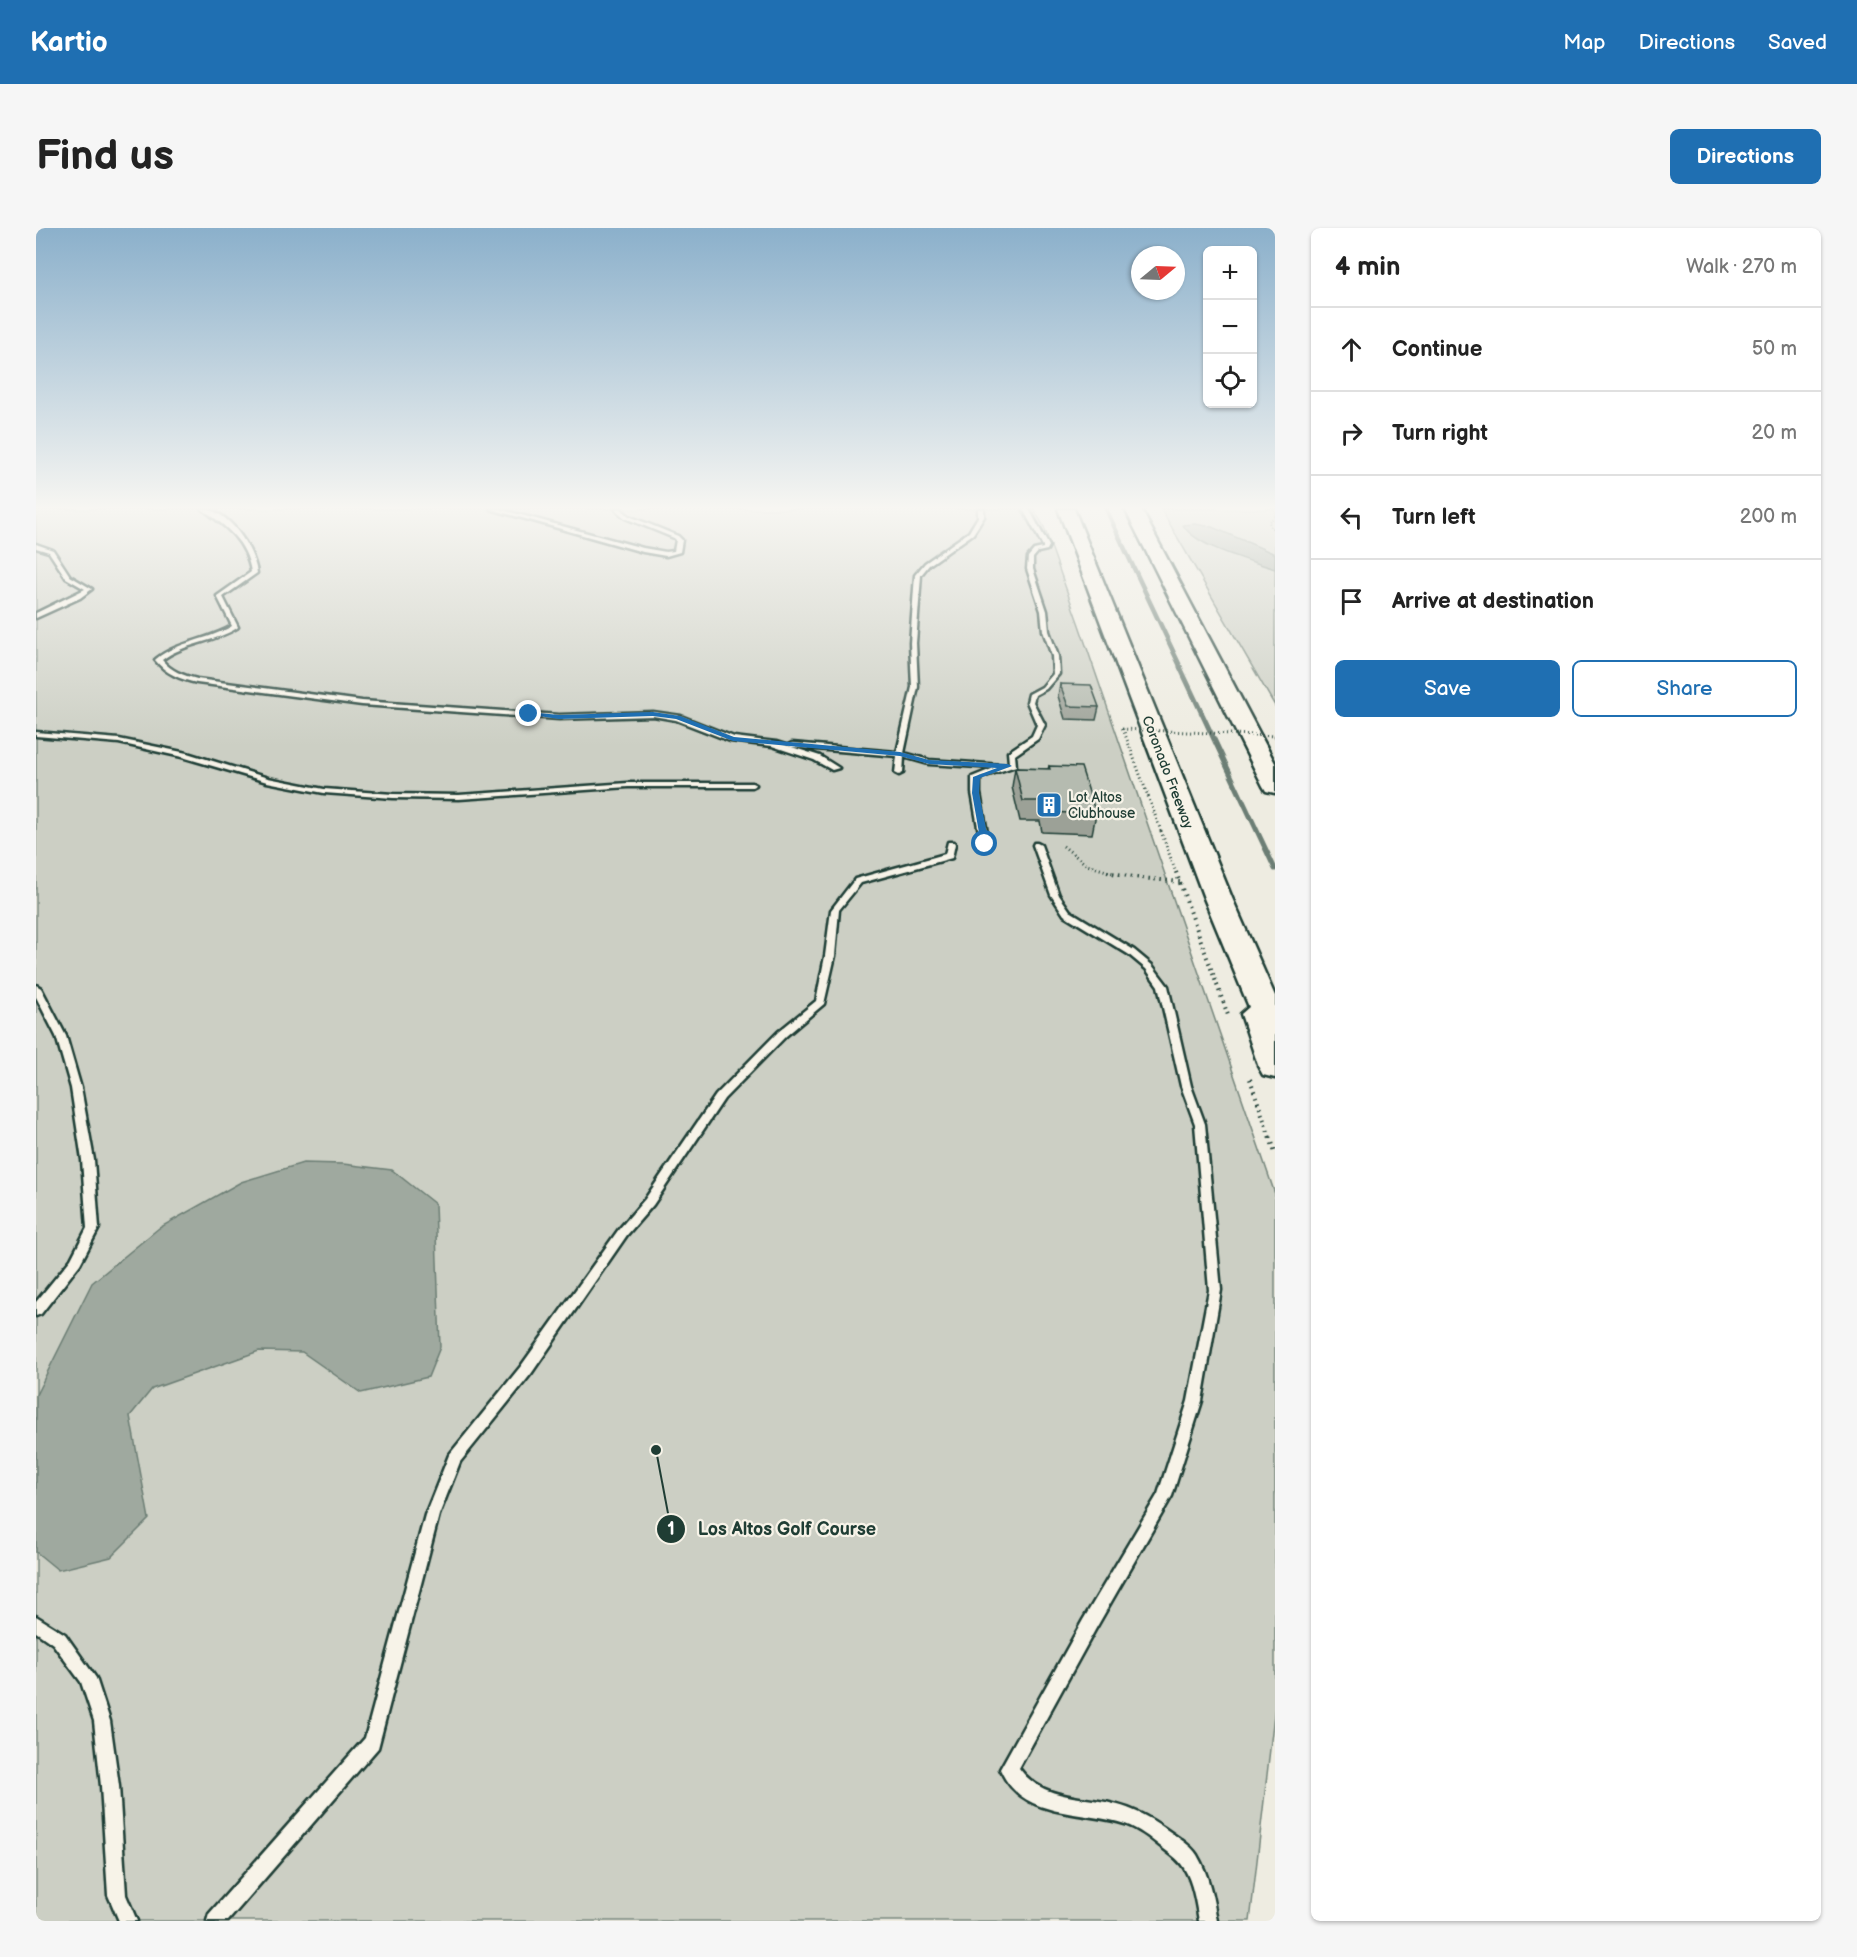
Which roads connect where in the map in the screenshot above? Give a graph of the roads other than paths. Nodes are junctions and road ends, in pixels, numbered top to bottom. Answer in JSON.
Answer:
{"nodes":[{"id":1,"x":87,"y":588,"type":"edge"},
{"id":2,"x":232,"y":588,"type":"edge"},
{"id":3,"x":917,"y":588,"type":"edge"},
{"id":4,"x":1036,"y":588,"type":"edge"},
{"id":5,"x":1097,"y":588,"type":"edge"},
{"id":6,"x":1174,"y":588,"type":"edge"},
{"id":7,"x":36,"y":616,"type":"edge"},
{"id":8,"x":36,"y":734,"type":"edge"},
{"id":9,"x":773,"y":744,"type":"junction"},
{"id":10,"x":900,"y":754,"type":"junction"},
{"id":11,"x":1008,"y":766,"type":"junction"},
{"id":12,"x":835,"y":768,"type":"dead end"},
{"id":13,"x":899,"y":773,"type":"dead end"},
{"id":14,"x":752,"y":785,"type":"dead end"},
{"id":15,"x":1275,"y":786,"type":"edge"},
{"id":16,"x":951,"y":844,"type":"dead end"},
{"id":17,"x":985,"y":844,"type":"dead end"},
{"id":18,"x":1037,"y":845,"type":"dead end"},
{"id":19,"x":1218,"y":898,"type":"junction"},
{"id":20,"x":36,"y":988,"type":"edge"},
{"id":21,"x":1275,"y":1032,"type":"edge"},
{"id":22,"x":1262,"y":1071,"type":"edge"},
{"id":23,"x":36,"y":1311,"type":"edge"},
{"id":24,"x":36,"y":1623,"type":"edge"},
{"id":25,"x":128,"y":1921,"type":"edge"},
{"id":26,"x":216,"y":1921,"type":"edge"},
{"id":27,"x":1208,"y":1921,"type":"edge"}],
"edges":[{"from":1,"to":7,"type":"lane"},
{"from":2,"to":9,"type":"lane"},
{"from":3,"to":10,"type":"lane"},
{"from":4,"to":11,"type":"lane"},
{"from":5,"to":19,"type":"highway","name":"Coronado Freeway"},
{"from":6,"to":15,"type":"highway"},
{"from":8,"to":14,"type":"lane"},
{"from":9,"to":10,"type":"lane"},
{"from":9,"to":12,"type":"lane"},
{"from":10,"to":11,"type":"lane"},
{"from":10,"to":13,"type":"lane"},
{"from":11,"to":17,"type":"lane"},
{"from":16,"to":26,"type":"lane"},
{"from":18,"to":27,"type":"lane"},
{"from":19,"to":21,"type":"highway","name":"Coronado Freeway"},
{"from":19,"to":22,"type":"highway"},
{"from":20,"to":23,"type":"lane"},
{"from":24,"to":25,"type":"lane"}]}
